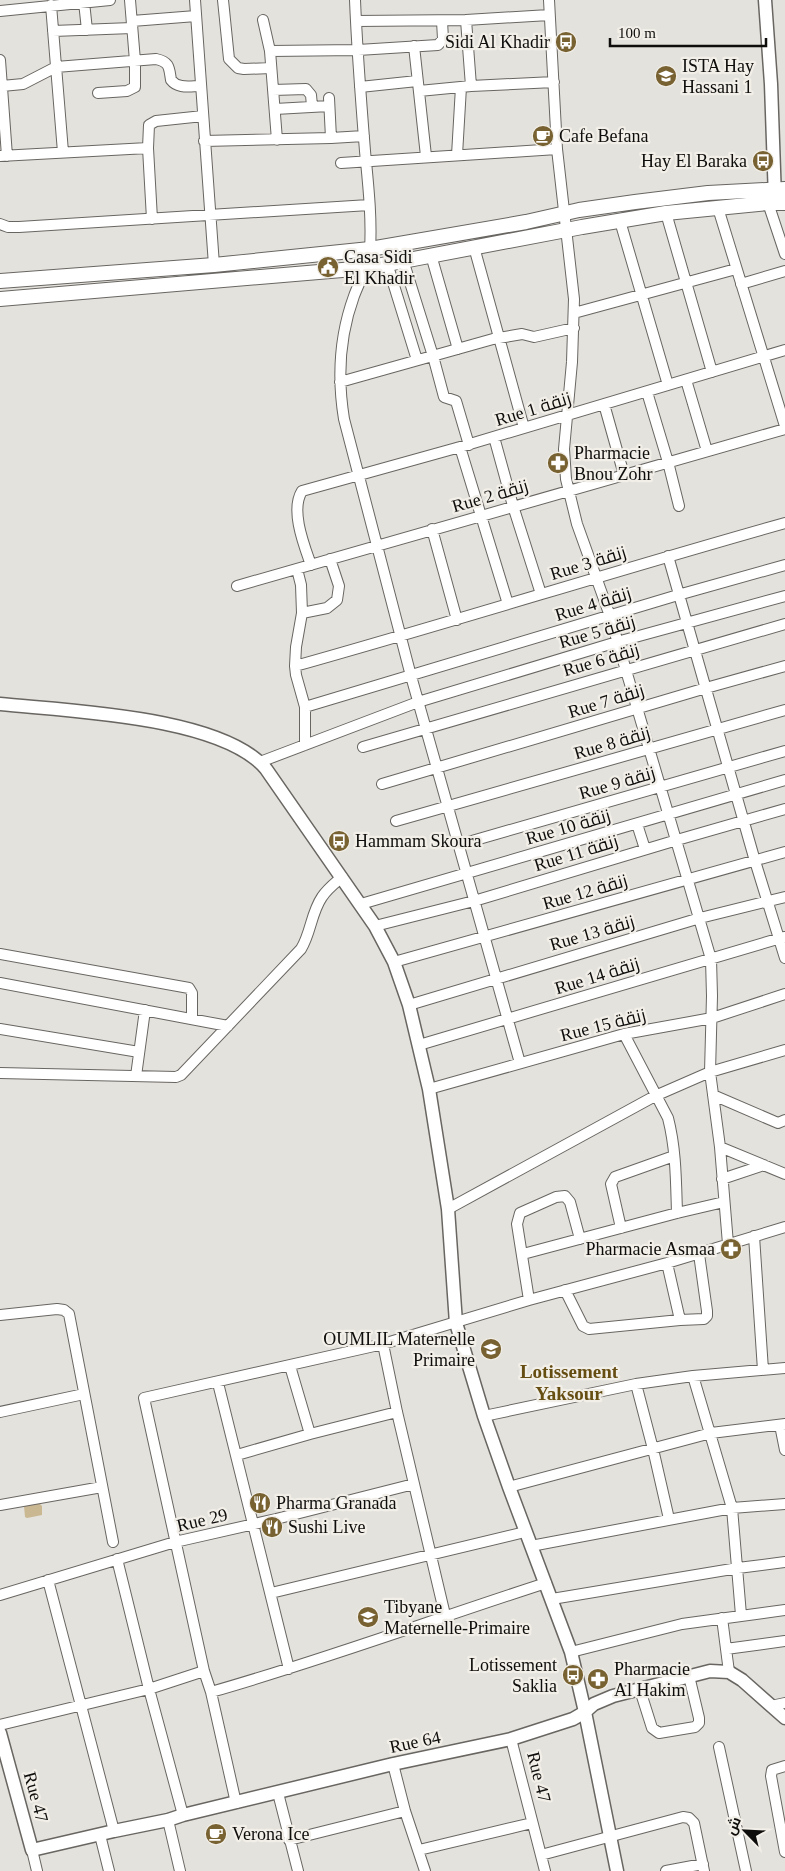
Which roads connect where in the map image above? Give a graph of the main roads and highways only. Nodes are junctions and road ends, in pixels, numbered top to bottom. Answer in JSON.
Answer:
{"nodes":[{"id":1,"x":780,"y":189,"type":"edge"},
{"id":2,"x":776,"y":203,"type":"edge"},
{"id":3,"x":0,"y":282,"type":"edge"},
{"id":4,"x":0,"y":299,"type":"edge"}],
"edges":[{"from":1,"to":3,"type":"main road"},
{"from":2,"to":4,"type":"main road"}]}
